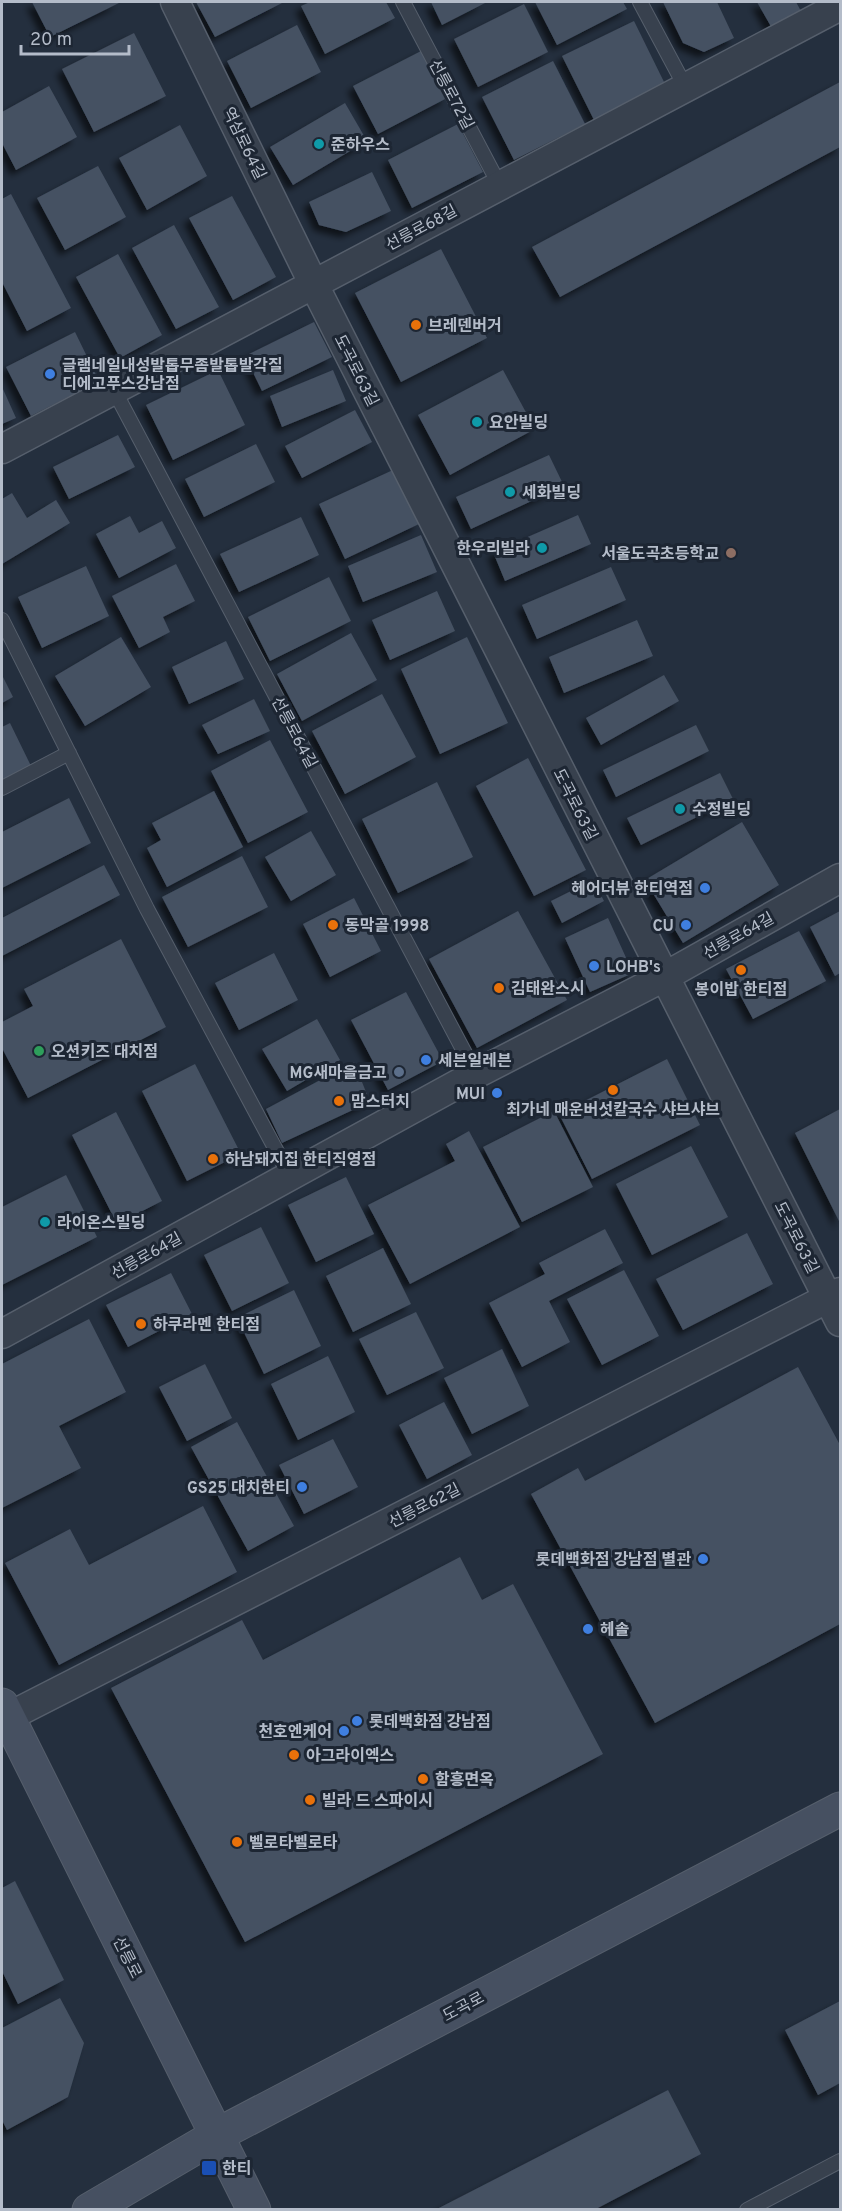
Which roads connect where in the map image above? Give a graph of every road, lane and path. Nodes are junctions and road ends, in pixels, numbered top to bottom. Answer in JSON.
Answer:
{"nodes":[{"id":1,"x":175,"y":2,"type":"edge"},
{"id":2,"x":403,"y":2,"type":"edge"},
{"id":3,"x":640,"y":2,"type":"edge"},
{"id":4,"x":840,"y":6,"type":"edge"},
{"id":5,"x":686,"y":88,"type":"junction"},
{"id":6,"x":500,"y":186,"type":"junction"},
{"id":7,"x":314,"y":285,"type":"junction"},
{"id":8,"x":114,"y":390,"type":"junction"},
{"id":9,"x":2,"y":448,"type":"edge"},
{"id":10,"x":2,"y":620,"type":"edge"},
{"id":11,"x":69,"y":753,"type":"junction"},
{"id":12,"x":2,"y":788,"type":"edge"},
{"id":13,"x":840,"y":878,"type":"edge"},
{"id":14,"x":664,"y":977,"type":"junction"},
{"id":15,"x":476,"y":1074,"type":"junction"},
{"id":16,"x":290,"y":1176,"type":"junction"},
{"id":17,"x":836,"y":1304,"type":"edge"},
{"id":18,"x":2,"y":1334,"type":"edge"},
{"id":19,"x":5,"y":1711,"type":"edge"},
{"id":20,"x":840,"y":1809,"type":"edge"},
{"id":21,"x":217,"y":2135,"type":"junction"},
{"id":22,"x":840,"y":2161,"type":"edge"},
{"id":23,"x":89,"y":2210,"type":"edge"},
{"id":24,"x":254,"y":2210,"type":"edge"},
{"id":25,"x":747,"y":2210,"type":"edge"}],
"edges":[{"from":1,"to":7,"type":"street","name":"역삼로64길"},
{"from":2,"to":6,"type":"lane","name":"선릉로72길"},
{"from":3,"to":5,"type":"lane"},
{"from":4,"to":5,"type":"street","name":"선릉로68길"},
{"from":5,"to":6,"type":"street","name":"선릉로68길"},
{"from":6,"to":7,"type":"street","name":"선릉로68길"},
{"from":7,"to":8,"type":"street","name":"선릉로68길"},
{"from":7,"to":14,"type":"street","name":"도곡로63길"},
{"from":8,"to":9,"type":"street","name":"선릉로68길"},
{"from":8,"to":15,"type":"lane","name":"선릉로64길"},
{"from":10,"to":11,"type":"lane"},
{"from":11,"to":12,"type":"lane"},
{"from":11,"to":16,"type":"lane"},
{"from":13,"to":14,"type":"street","name":"선릉로64길"},
{"from":14,"to":15,"type":"street","name":"선릉로64길"},
{"from":14,"to":17,"type":"street","name":"도곡로63길"},
{"from":15,"to":16,"type":"street","name":"선릉로64길"},
{"from":16,"to":18,"type":"street","name":"선릉로64길"},
{"from":17,"to":19,"type":"street","name":"선릉로62길"},
{"from":19,"to":21,"type":"main road","name":"선릉로"},
{"from":20,"to":21,"type":"main road","name":"도곡로"},
{"from":21,"to":23,"type":"main road","name":"도곡로"},
{"from":21,"to":24,"type":"main road","name":"선릉로"},
{"from":22,"to":25,"type":"lane"}]}
